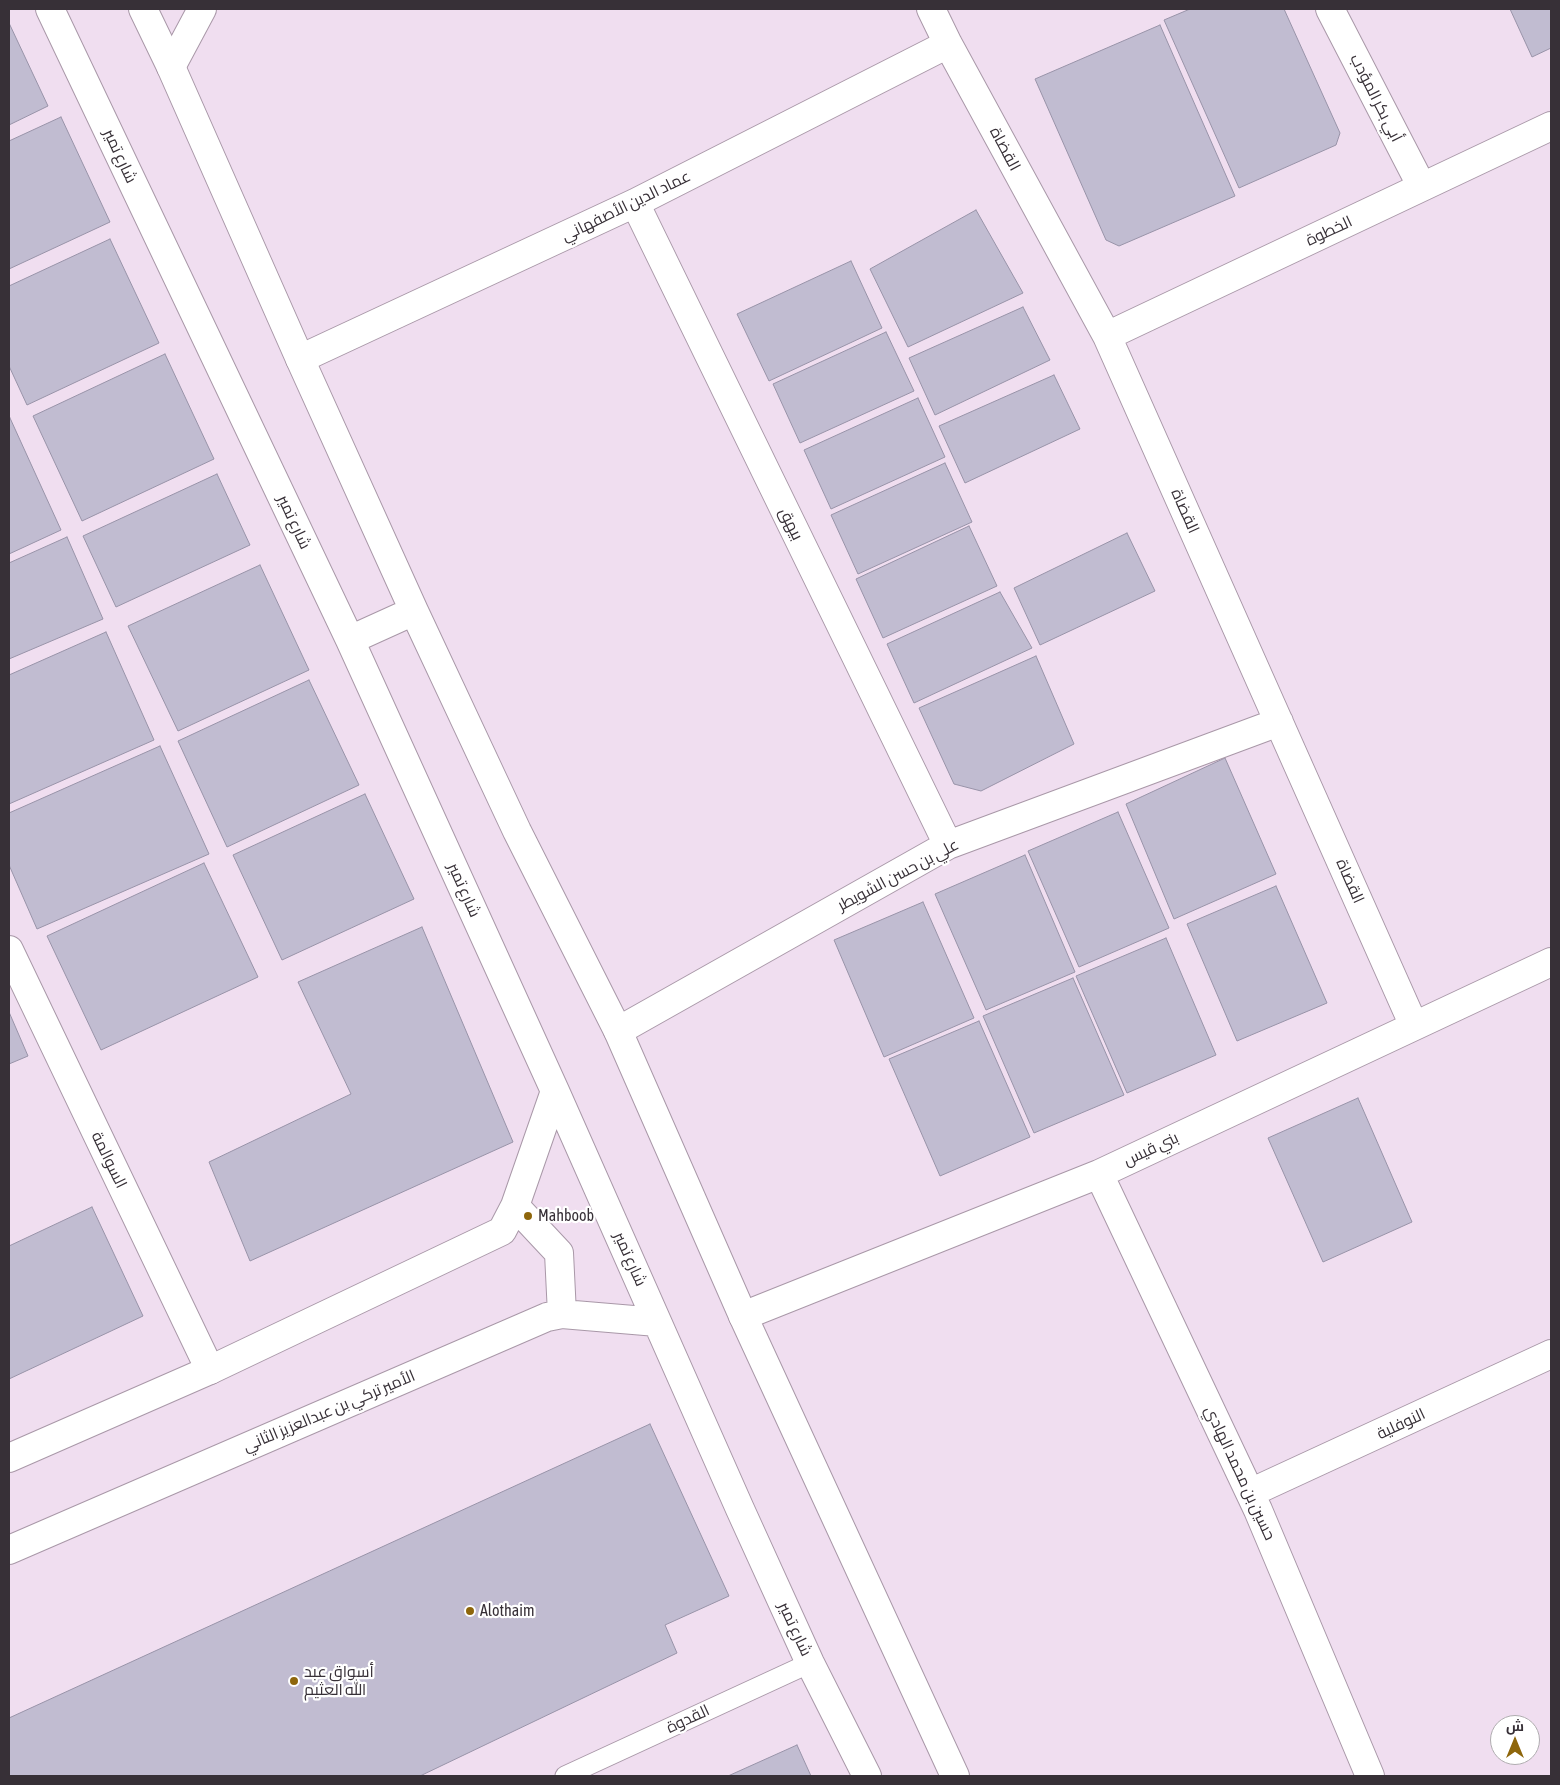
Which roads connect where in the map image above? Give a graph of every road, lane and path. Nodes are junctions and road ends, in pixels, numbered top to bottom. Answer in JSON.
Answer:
{"nodes":[{"id":1,"x":50,"y":9,"type":"edge"},
{"id":2,"x":143,"y":9,"type":"edge"},
{"id":3,"x":202,"y":9,"type":"edge"},
{"id":4,"x":932,"y":9,"type":"edge"},
{"id":5,"x":1330,"y":9,"type":"edge"},
{"id":6,"x":948,"y":44,"type":"junction"},
{"id":7,"x":171,"y":68,"type":"junction"},
{"id":8,"x":1551,"y":126,"type":"edge"},
{"id":9,"x":1422,"y":187,"type":"junction"},
{"id":10,"x":635,"y":203,"type":"junction"},
{"id":11,"x":1106,"y":336,"type":"junction"},
{"id":12,"x":300,"y":359,"type":"junction"},
{"id":13,"x":414,"y":611,"type":"junction"},
{"id":14,"x":350,"y":640,"type":"junction"},
{"id":15,"x":1279,"y":722,"type":"junction"},
{"id":16,"x":948,"y":845,"type":"junction"},
{"id":17,"x":9,"y":950,"type":"edge"},
{"id":18,"x":1551,"y":962,"type":"edge"},
{"id":19,"x":1414,"y":1026,"type":"junction"},
{"id":20,"x":618,"y":1031,"type":"junction"},
{"id":21,"x":555,"y":1090,"type":"junction"},
{"id":22,"x":1099,"y":1174,"type":"junction"},
{"id":23,"x":515,"y":1206,"type":"junction"},
{"id":24,"x":562,"y":1314,"type":"junction"},
{"id":25,"x":742,"y":1316,"type":"junction"},
{"id":26,"x":657,"y":1322,"type":"junction"},
{"id":27,"x":1551,"y":1354,"type":"edge"},
{"id":28,"x":210,"y":1370,"type":"junction"},
{"id":29,"x":9,"y":1458,"type":"edge"},
{"id":30,"x":1250,"y":1493,"type":"junction"},
{"id":31,"x":9,"y":1550,"type":"edge"},
{"id":32,"x":810,"y":1663,"type":"junction"},
{"id":33,"x":566,"y":1776,"type":"edge"},
{"id":34,"x":866,"y":1776,"type":"edge"},
{"id":35,"x":955,"y":1776,"type":"edge"},
{"id":36,"x":1370,"y":1776,"type":"edge"}],
"edges":[{"from":1,"to":14,"type":"street","name":"شارع تمير"},
{"from":2,"to":7,"type":"street"},
{"from":3,"to":7,"type":"street"},
{"from":4,"to":6,"type":"street","name":"القضاة"},
{"from":5,"to":9,"type":"street","name":"أبي بكر المؤدب"},
{"from":6,"to":10,"type":"street","name":"عماد الدين الأصفهاني"},
{"from":6,"to":11,"type":"street","name":"القضاة"},
{"from":7,"to":12,"type":"street"},
{"from":8,"to":9,"type":"street","name":"الخطوة"},
{"from":9,"to":11,"type":"street","name":"الخطوة"},
{"from":10,"to":12,"type":"street","name":"عماد الدين الأصفهاني"},
{"from":10,"to":16,"type":"street","name":"بيهق"},
{"from":11,"to":15,"type":"street","name":"القضاة"},
{"from":12,"to":13,"type":"street"},
{"from":13,"to":14,"type":"street"},
{"from":13,"to":20,"type":"street"},
{"from":14,"to":21,"type":"street","name":"شارع تمير"},
{"from":15,"to":16,"type":"street","name":"علي بن حسن الشويطر"},
{"from":15,"to":19,"type":"street","name":"القضاة"},
{"from":16,"to":20,"type":"street","name":"علي بن حسن الشويطر"},
{"from":17,"to":28,"type":"street","name":"السوالمة"},
{"from":18,"to":19,"type":"street","name":"بني قيس"},
{"from":19,"to":22,"type":"street","name":"بني قيس"},
{"from":20,"to":25,"type":"street"},
{"from":21,"to":23,"type":"street"},
{"from":21,"to":26,"type":"street","name":"شارع تمير"},
{"from":22,"to":25,"type":"street","name":"بني قيس"},
{"from":22,"to":30,"type":"street","name":"حسين بن محمد الهادي"},
{"from":23,"to":24,"type":"street"},
{"from":23,"to":28,"type":"street"},
{"from":24,"to":26,"type":"street","name":"الأمير تركي بن عبدالعزيز الثاني"},
{"from":24,"to":31,"type":"street","name":"الأمير تركي بن عبدالعزيز الثاني"},
{"from":25,"to":35,"type":"street"},
{"from":26,"to":32,"type":"street","name":"شارع تمير"},
{"from":27,"to":30,"type":"street","name":"النوفلية"},
{"from":28,"to":29,"type":"street"},
{"from":30,"to":36,"type":"street","name":"حسين بن محمد الهادي"},
{"from":32,"to":33,"type":"lane","name":"القدوة"},
{"from":32,"to":34,"type":"street","name":"شارع تمير"}]}
